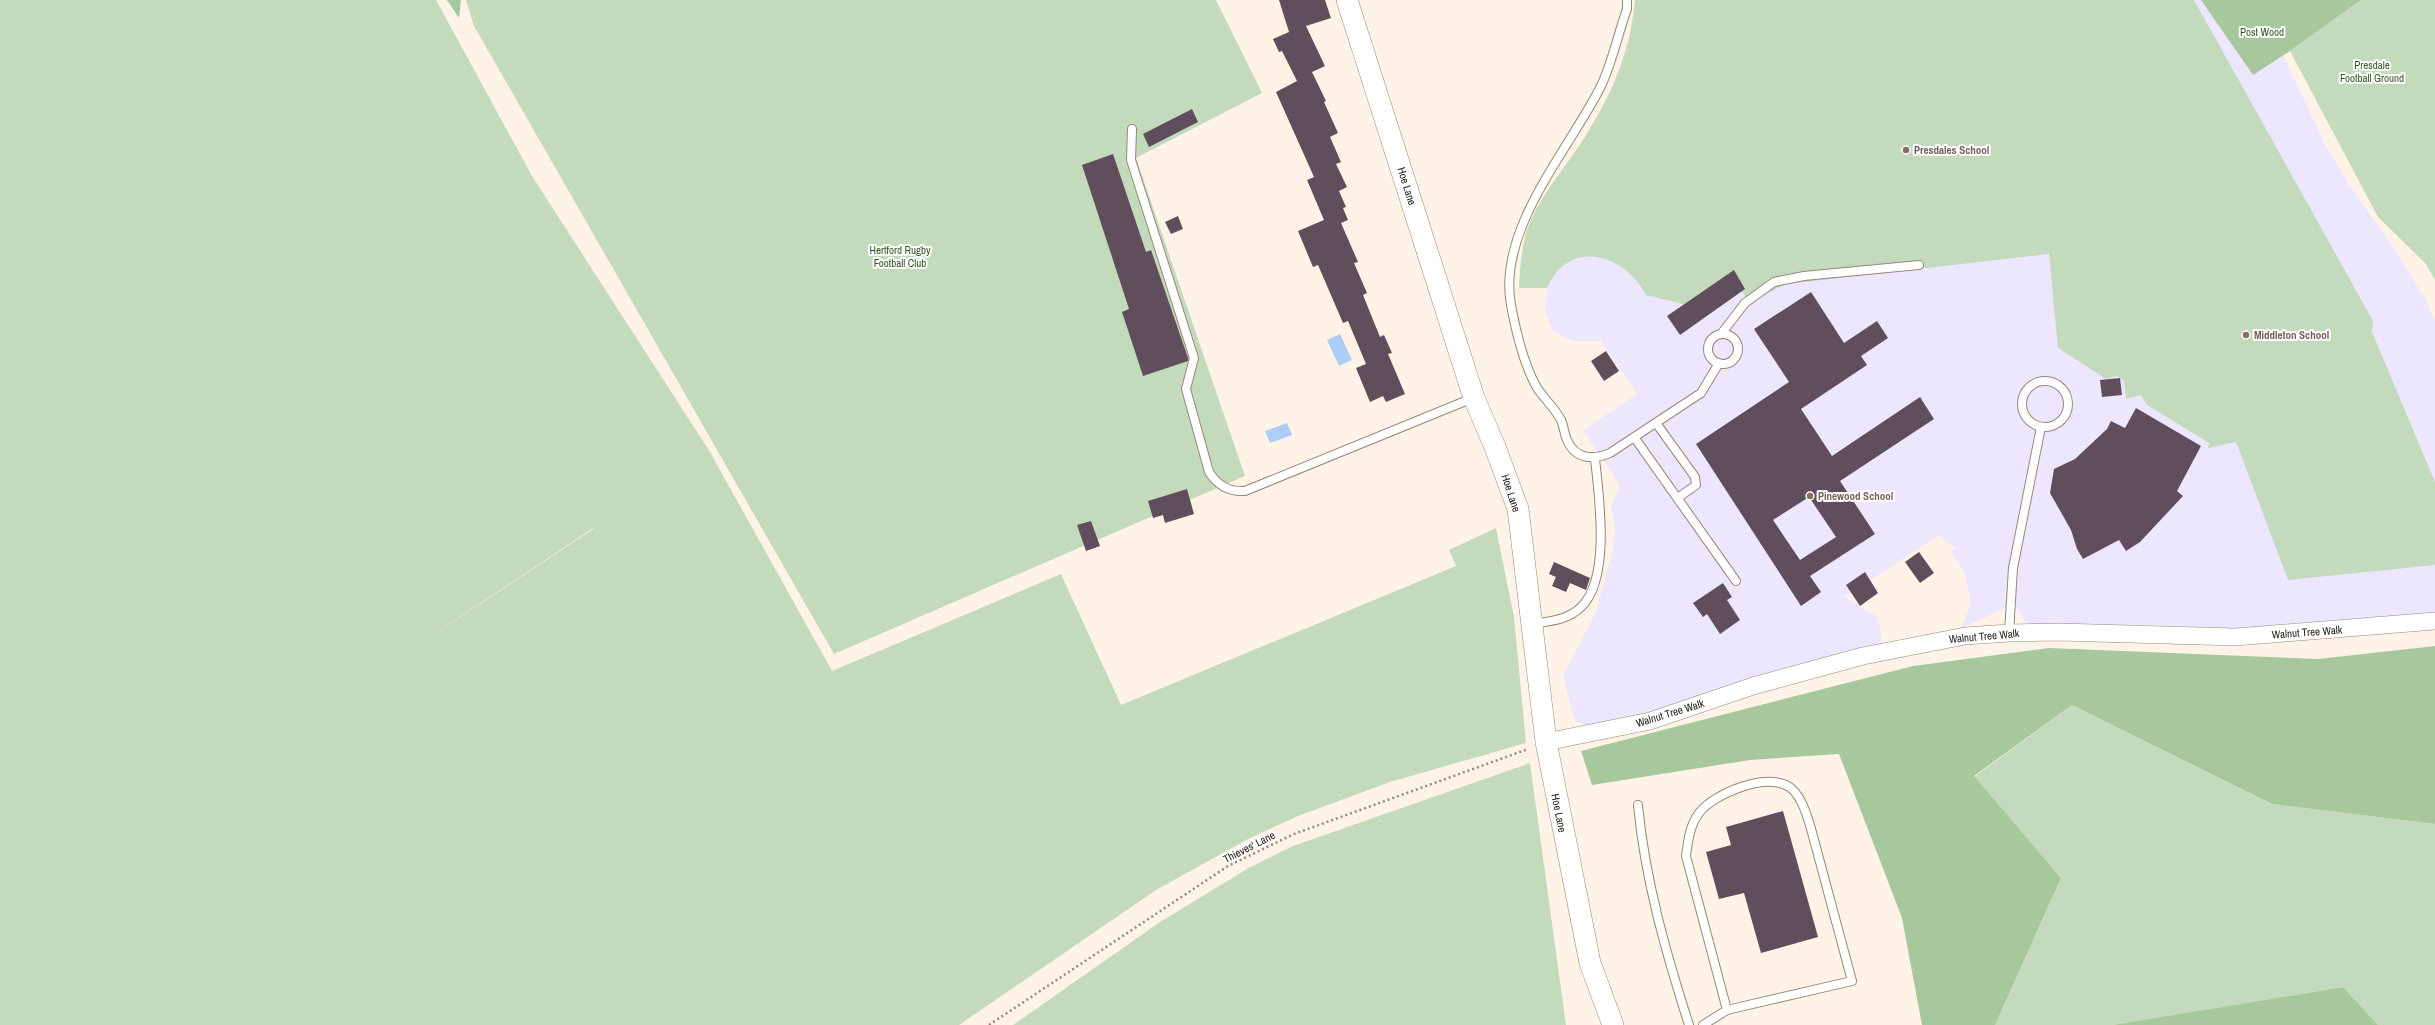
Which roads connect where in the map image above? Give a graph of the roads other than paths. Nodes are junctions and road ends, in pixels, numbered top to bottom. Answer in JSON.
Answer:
{"nodes":[{"id":1,"x":1347,"y":0,"type":"edge"},
{"id":2,"x":1627,"y":0,"type":"edge"},
{"id":3,"x":1132,"y":129,"type":"dead end"},
{"id":4,"x":1919,"y":265,"type":"dead end"},
{"id":5,"x":1721,"y":334,"type":"junction"},
{"id":6,"x":1718,"y":363,"type":"junction"},
{"id":7,"x":1474,"y":398,"type":"junction"},
{"id":8,"x":1656,"y":423,"type":"junction"},
{"id":9,"x":2041,"y":427,"type":"junction"},
{"id":10,"x":1634,"y":437,"type":"junction"},
{"id":11,"x":1596,"y":459,"type":"junction"},
{"id":12,"x":1679,"y":497,"type":"junction"},
{"id":13,"x":1736,"y":581,"type":"dead end"},
{"id":14,"x":2435,"y":621,"type":"edge"},
{"id":15,"x":1532,"y":624,"type":"junction"},
{"id":16,"x":2009,"y":633,"type":"junction"},
{"id":17,"x":1546,"y":742,"type":"junction"},
{"id":18,"x":1638,"y":805,"type":"dead end"},
{"id":19,"x":1727,"y":1010,"type":"junction"},
{"id":20,"x":1613,"y":1025,"type":"edge"},
{"id":21,"x":1689,"y":1025,"type":"edge"},
{"id":22,"x":1703,"y":1025,"type":"edge"}],
"edges":[{"from":1,"to":7,"type":"street","name":"Hoe Lane"},
{"from":2,"to":11,"type":"lane"},
{"from":3,"to":7,"type":"lane"},
{"from":4,"to":5,"type":"lane"},
{"from":5,"to":6,"type":"lane"},
{"from":5,"to":6,"type":"lane"},
{"from":6,"to":8,"type":"lane"},
{"from":7,"to":15,"type":"street","name":"Hoe Lane"},
{"from":8,"to":10,"type":"lane"},
{"from":8,"to":12,"type":"lane"},
{"from":9,"to":9,"type":"lane"},
{"from":9,"to":16,"type":"lane"},
{"from":10,"to":11,"type":"lane"},
{"from":10,"to":12,"type":"lane"},
{"from":11,"to":15,"type":"lane"},
{"from":12,"to":13,"type":"lane"},
{"from":14,"to":16,"type":"street","name":"Walnut Tree Walk"},
{"from":15,"to":17,"type":"street","name":"Hoe Lane"},
{"from":16,"to":17,"type":"street","name":"Walnut Tree Walk"},
{"from":17,"to":20,"type":"street","name":"Hoe Lane"},
{"from":18,"to":21,"type":"lane"},
{"from":19,"to":19,"type":"lane"},
{"from":19,"to":22,"type":"lane"}]}
